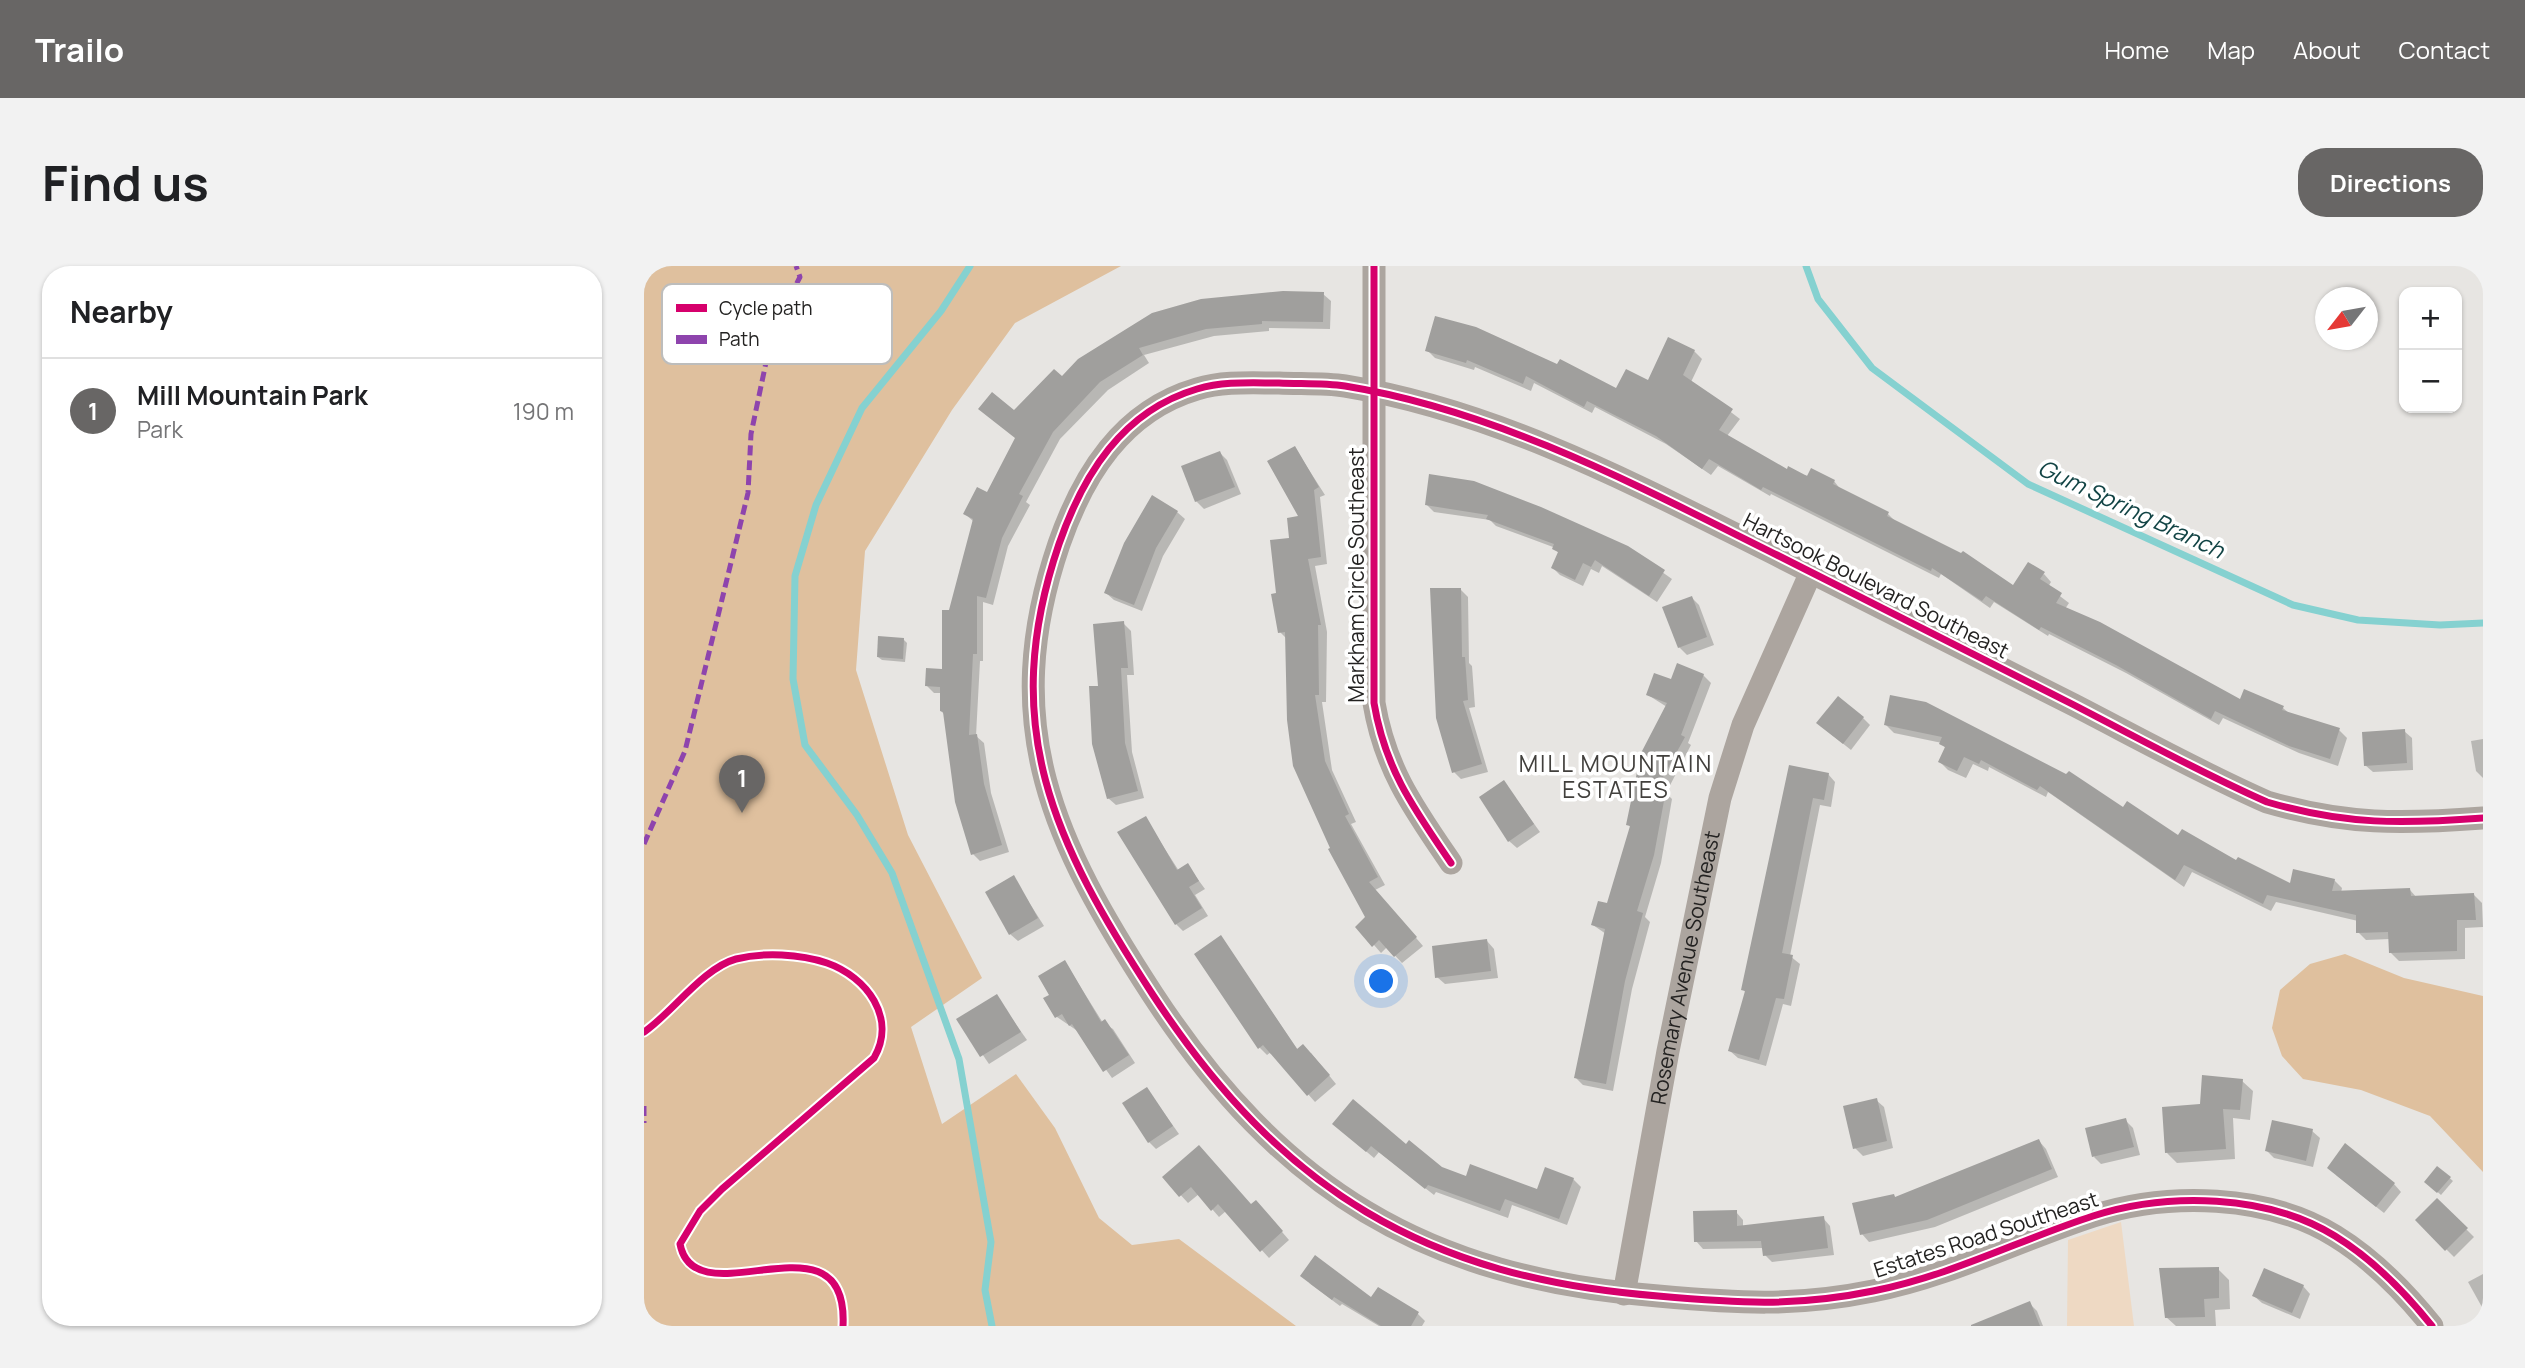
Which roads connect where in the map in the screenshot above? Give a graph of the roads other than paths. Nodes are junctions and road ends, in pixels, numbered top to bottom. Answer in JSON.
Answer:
{"nodes":[{"id":1,"x":1374,"y":266,"type":"edge"},
{"id":2,"x":1374,"y":393,"type":"junction"},
{"id":3,"x":1811,"y":572,"type":"junction"},
{"id":4,"x":2483,"y":818,"type":"edge"},
{"id":5,"x":1451,"y":863,"type":"dead end"},
{"id":6,"x":1624,"y":1294,"type":"junction"},
{"id":7,"x":2432,"y":1326,"type":"edge"}],
"edges":[{"from":1,"to":2,"type":"street"},
{"from":2,"to":3,"type":"street","name":"Hartsook Boulevard Southeast"},
{"from":2,"to":5,"type":"street","name":"Markham Circle Southeast"},
{"from":2,"to":6,"type":"street","name":"Estates Road Southeast"},
{"from":3,"to":4,"type":"street","name":"Hartsook Boulevard Southeast"},
{"from":3,"to":6,"type":"street","name":"Rosemary Avenue Southeast"},
{"from":6,"to":7,"type":"street","name":"Estates Road Southeast"}]}
